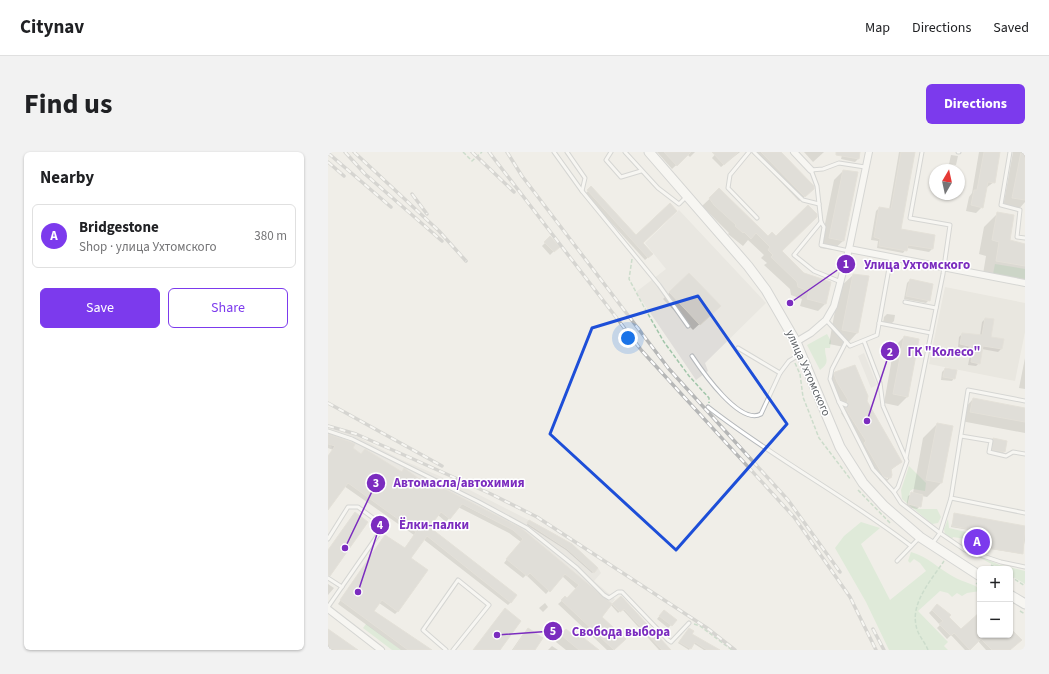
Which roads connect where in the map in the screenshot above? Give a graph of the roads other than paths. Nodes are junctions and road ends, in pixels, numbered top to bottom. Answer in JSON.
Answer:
{"nodes":[{"id":1,"x":554,"y":152,"type":"edge"},
{"id":2,"x":567,"y":152,"type":"edge"},
{"id":3,"x":611,"y":152,"type":"edge"},
{"id":4,"x":625,"y":152,"type":"edge"},
{"id":5,"x":649,"y":152,"type":"edge"},
{"id":6,"x":749,"y":152,"type":"edge"},
{"id":7,"x":754,"y":152,"type":"edge"},
{"id":8,"x":794,"y":152,"type":"edge"},
{"id":9,"x":869,"y":152,"type":"edge"},
{"id":10,"x":922,"y":152,"type":"edge"},
{"id":11,"x":1010,"y":152,"type":"edge"},
{"id":12,"x":866,"y":167,"type":"junction"},
{"id":13,"x":811,"y":170,"type":"junction"},
{"id":14,"x":642,"y":171,"type":"junction"},
{"id":15,"x":582,"y":191,"type":"junction"},
{"id":16,"x":688,"y":195,"type":"junction"},
{"id":17,"x":819,"y":204,"type":"junction"},
{"id":18,"x":757,"y":218,"type":"dead end"},
{"id":19,"x":821,"y":222,"type":"junction"},
{"id":20,"x":1025,"y":238,"type":"edge"},
{"id":21,"x":849,"y":250,"type":"junction"},
{"id":22,"x":891,"y":257,"type":"junction"},
{"id":23,"x":943,"y":267,"type":"junction"},
{"id":24,"x":841,"y":282,"type":"junction"},
{"id":25,"x":1025,"y":283,"type":"edge"},
{"id":26,"x":905,"y":302,"type":"dead end"},
{"id":27,"x":936,"y":308,"type":"junction"},
{"id":28,"x":826,"y":320,"type":"junction"},
{"id":29,"x":879,"y":323,"type":"junction"},
{"id":30,"x":688,"y":326,"type":"dead end"},
{"id":31,"x":931,"y":333,"type":"junction"},
{"id":32,"x":864,"y":341,"type":"junction"},
{"id":33,"x":796,"y":342,"type":"junction"},
{"id":34,"x":846,"y":342,"type":"junction"},
{"id":35,"x":738,"y":348,"type":"dead end"},
{"id":36,"x":801,"y":354,"type":"junction"},
{"id":37,"x":692,"y":356,"type":"dead end"},
{"id":38,"x":780,"y":373,"type":"junction"},
{"id":39,"x":1025,"y":401,"type":"edge"},
{"id":40,"x":839,"y":402,"type":"junction"},
{"id":41,"x":846,"y":406,"type":"dead end"},
{"id":42,"x":708,"y":407,"type":"road end"},
{"id":43,"x":328,"y":431,"type":"edge"},
{"id":44,"x":961,"y":436,"type":"junction"},
{"id":45,"x":1025,"y":454,"type":"edge"},
{"id":46,"x":906,"y":458,"type":"junction"},
{"id":47,"x":894,"y":492,"type":"junction"},
{"id":48,"x":950,"y":498,"type":"junction"},
{"id":49,"x":1025,"y":513,"type":"edge"},
{"id":50,"x":940,"y":534,"type":"junction"},
{"id":51,"x":920,"y":537,"type":"junction"},
{"id":52,"x":328,"y":539,"type":"edge"},
{"id":53,"x":911,"y":546,"type":"junction"},
{"id":54,"x":931,"y":546,"type":"junction"},
{"id":55,"x":897,"y":561,"type":"dead end"},
{"id":56,"x":1025,"y":567,"type":"edge"},
{"id":57,"x":977,"y":574,"type":"edge"},
{"id":58,"x":328,"y":578,"type":"edge"},
{"id":59,"x":342,"y":587,"type":"junction"},
{"id":60,"x":1013,"y":597,"type":"edge"},
{"id":61,"x":1025,"y":604,"type":"edge"},
{"id":62,"x":328,"y":608,"type":"edge"},
{"id":63,"x":689,"y":623,"type":"road end"},
{"id":64,"x":381,"y":650,"type":"edge"},
{"id":65,"x":446,"y":650,"type":"edge"},
{"id":66,"x":453,"y":650,"type":"edge"}],
"edges":[{"from":1,"to":15,"type":"lane"},
{"from":2,"to":15,"type":"lane"},
{"from":3,"to":14,"type":"lane"},
{"from":4,"to":14,"type":"lane"},
{"from":5,"to":16,"type":"street","name":"улица Ухтомского"},
{"from":6,"to":18,"type":"lane"},
{"from":7,"to":17,"type":"lane"},
{"from":8,"to":13,"type":"street"},
{"from":9,"to":12,"type":"street"},
{"from":10,"to":23,"type":"lane"},
{"from":11,"to":20,"type":"lane"},
{"from":12,"to":13,"type":"lane"},
{"from":12,"to":21,"type":"street"},
{"from":13,"to":17,"type":"lane"},
{"from":14,"to":16,"type":"lane"},
{"from":15,"to":30,"type":"lane"},
{"from":16,"to":33,"type":"street","name":"улица Ухтомского"},
{"from":17,"to":19,"type":"lane"},
{"from":19,"to":21,"type":"lane"},
{"from":19,"to":24,"type":"lane"},
{"from":21,"to":22,"type":"street"},
{"from":21,"to":24,"type":"street"},
{"from":22,"to":23,"type":"street"},
{"from":22,"to":29,"type":"lane"},
{"from":23,"to":25,"type":"street"},
{"from":23,"to":27,"type":"lane"},
{"from":24,"to":28,"type":"street"},
{"from":26,"to":27,"type":"lane"},
{"from":27,"to":31,"type":"lane"},
{"from":28,"to":33,"type":"street"},
{"from":28,"to":34,"type":"lane"},
{"from":29,"to":31,"type":"lane"},
{"from":29,"to":32,"type":"lane"},
{"from":31,"to":46,"type":"lane"},
{"from":32,"to":34,"type":"lane"},
{"from":32,"to":46,"type":"lane"},
{"from":33,"to":36,"type":"street","name":"улица Ухтомского"},
{"from":34,"to":40,"type":"lane"},
{"from":35,"to":38,"type":"lane"},
{"from":36,"to":38,"type":"lane"},
{"from":36,"to":51,"type":"street","name":"улица Ухтомского"},
{"from":37,"to":38,"type":"lane"},
{"from":39,"to":44,"type":"lane"},
{"from":40,"to":41,"type":"lane"},
{"from":40,"to":47,"type":"lane"},
{"from":42,"to":53,"type":"lane"},
{"from":43,"to":63,"type":"lane"},
{"from":44,"to":45,"type":"lane"},
{"from":44,"to":48,"type":"lane"},
{"from":46,"to":47,"type":"lane"},
{"from":47,"to":50,"type":"lane"},
{"from":48,"to":49,"type":"lane"},
{"from":48,"to":50,"type":"lane"},
{"from":50,"to":54,"type":"lane"},
{"from":50,"to":56,"type":"lane"},
{"from":51,"to":53,"type":"lane"},
{"from":51,"to":54,"type":"street","name":"улица Ухтомского"},
{"from":52,"to":59,"type":"lane"},
{"from":53,"to":55,"type":"lane"},
{"from":54,"to":57,"type":"street","name":"улица Ухтомского"},
{"from":58,"to":59,"type":"lane"},
{"from":59,"to":62,"type":"lane"},
{"from":60,"to":61,"type":"street"},
{"from":62,"to":64,"type":"street"},
{"from":65,"to":66,"type":"lane"}]}
